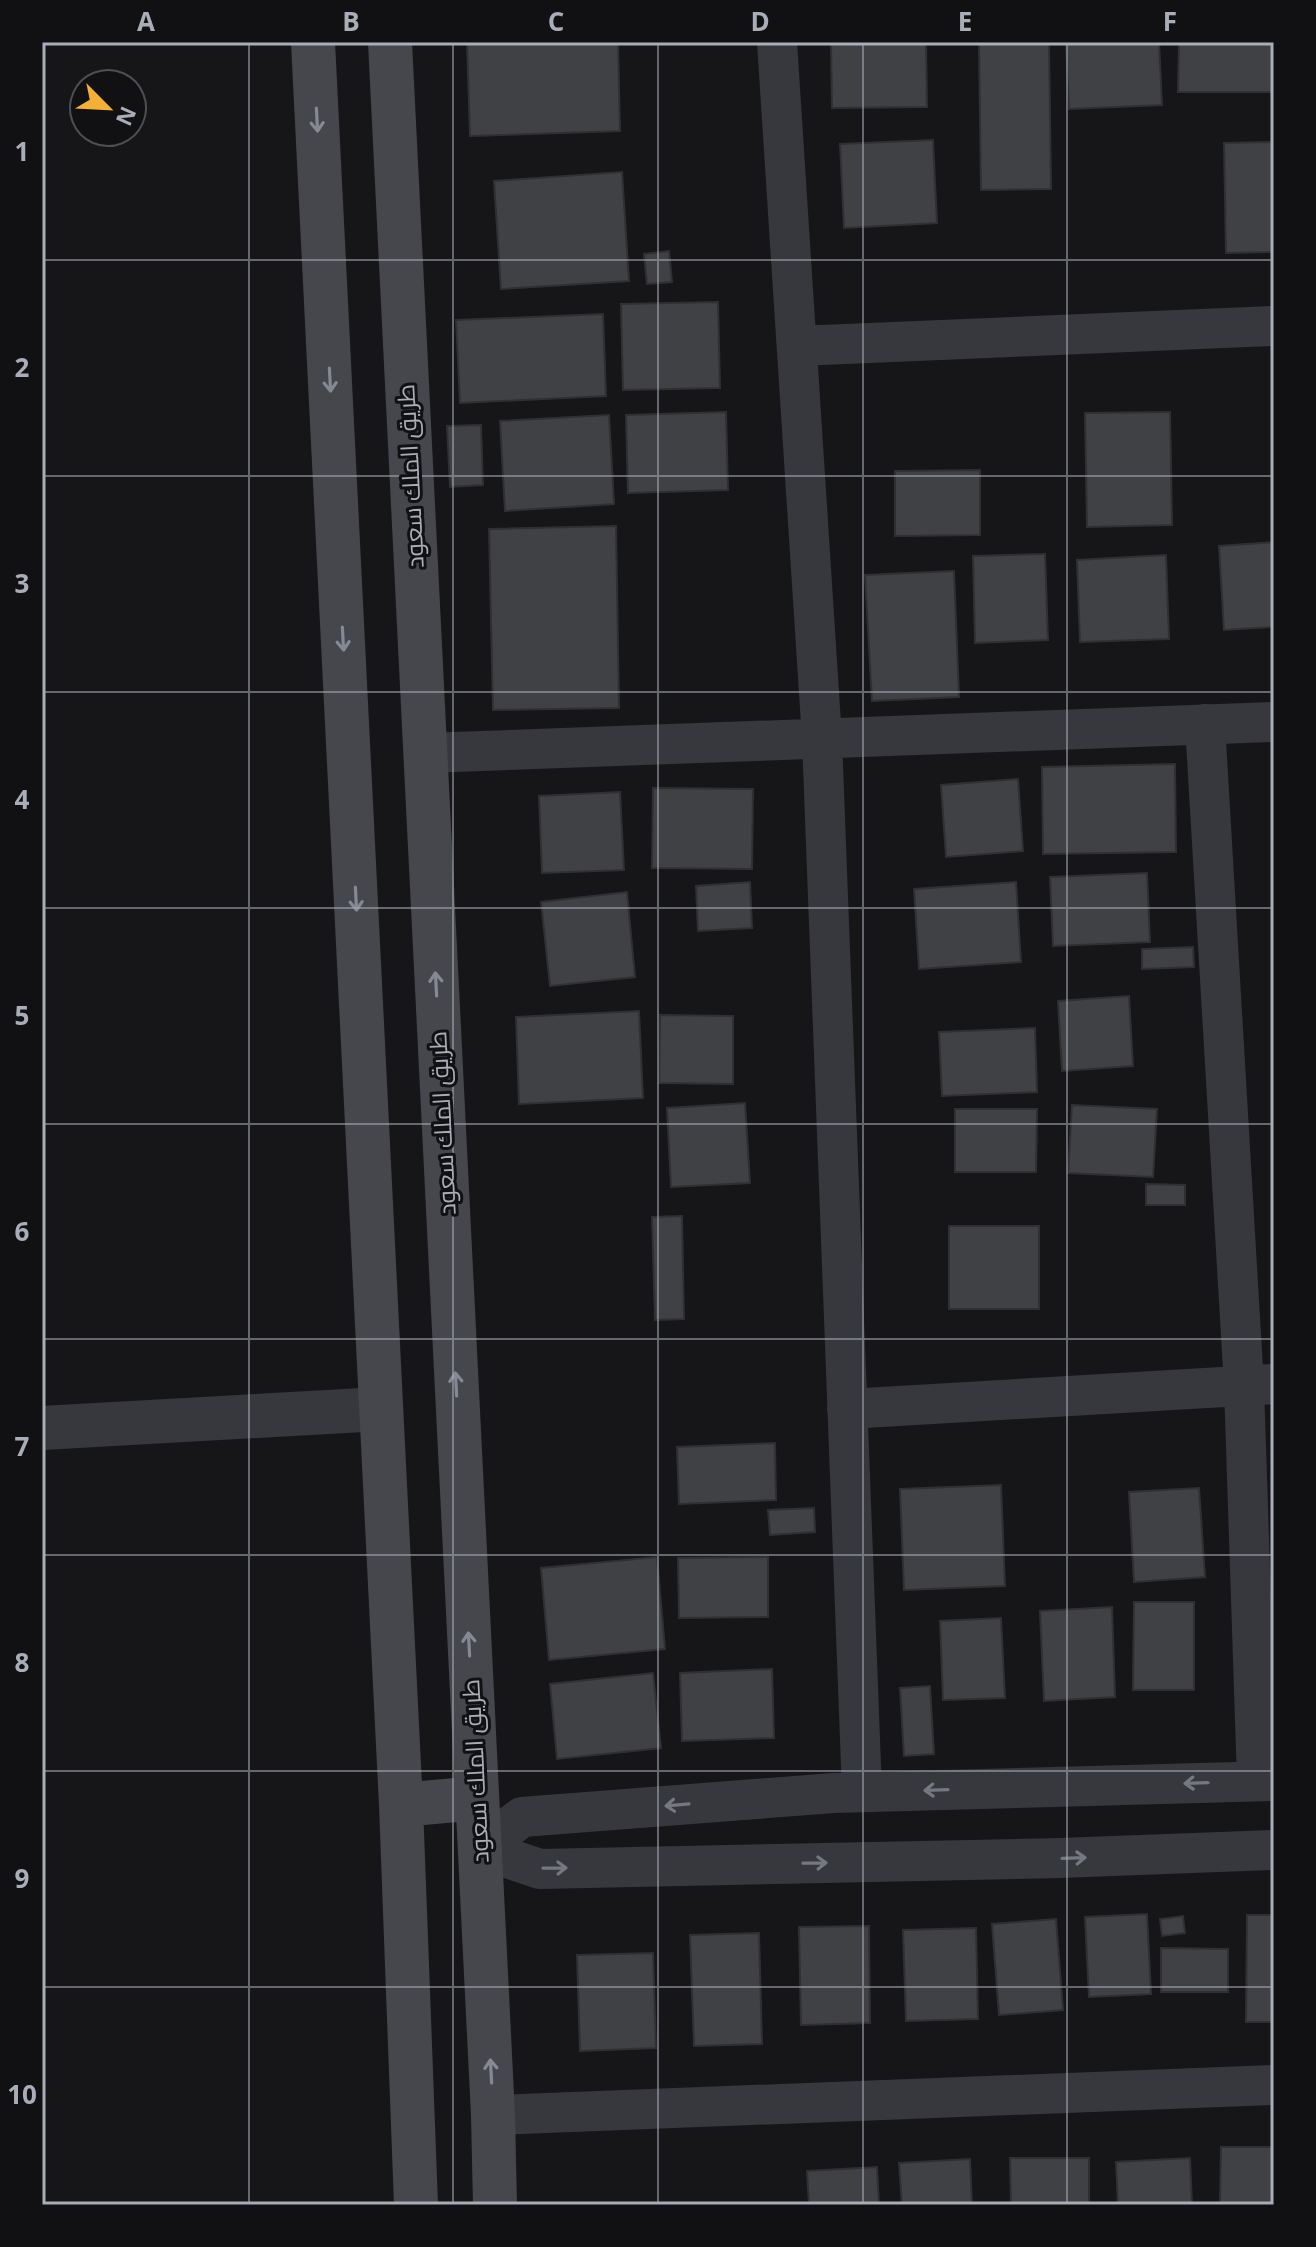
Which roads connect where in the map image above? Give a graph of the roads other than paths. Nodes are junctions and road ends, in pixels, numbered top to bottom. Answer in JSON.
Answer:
{"nodes":[{"id":1,"x":313,"y":42,"type":"edge"},
{"id":2,"x":390,"y":42,"type":"edge"},
{"id":3,"x":777,"y":42,"type":"edge"},
{"id":4,"x":1274,"y":326,"type":"edge"},
{"id":5,"x":797,"y":346,"type":"junction"},
{"id":6,"x":1274,"y":722,"type":"edge"},
{"id":7,"x":1205,"y":724,"type":"junction"},
{"id":8,"x":822,"y":739,"type":"junction"},
{"id":9,"x":425,"y":753,"type":"junction"},
{"id":10,"x":1259,"y":1385,"type":"edge"},
{"id":11,"x":381,"y":1409,"type":"junction"},
{"id":12,"x":847,"y":1409,"type":"junction"},
{"id":13,"x":42,"y":1428,"type":"edge"},
{"id":14,"x":1265,"y":1781,"type":"edge"},
{"id":15,"x":862,"y":1792,"type":"junction"},
{"id":16,"x":477,"y":1798,"type":"junction"},
{"id":17,"x":401,"y":1805,"type":"junction"},
{"id":18,"x":480,"y":1849,"type":"junction"},
{"id":19,"x":1274,"y":1850,"type":"edge"},
{"id":20,"x":1274,"y":2085,"type":"edge"},
{"id":21,"x":493,"y":2115,"type":"junction"},
{"id":22,"x":416,"y":2205,"type":"edge"},
{"id":23,"x":495,"y":2205,"type":"edge"}],
"edges":[{"from":1,"to":11,"type":"main road","one_way":true},
{"from":2,"to":9,"type":"main road","name":"طريق الملك سعود"},
{"from":3,"to":5,"type":"street"},
{"from":4,"to":5,"type":"street"},
{"from":5,"to":8,"type":"street"},
{"from":6,"to":7,"type":"street"},
{"from":7,"to":8,"type":"street"},
{"from":7,"to":10,"type":"street"},
{"from":8,"to":9,"type":"street"},
{"from":8,"to":12,"type":"street"},
{"from":16,"to":9,"type":"main road","name":"طريق الملك سعود","one_way":true},
{"from":10,"to":12,"type":"street"},
{"from":10,"to":14,"type":"street"},
{"from":11,"to":13,"type":"street"},
{"from":11,"to":17,"type":"main road"},
{"from":12,"to":15,"type":"street"},
{"from":14,"to":15,"type":"street","one_way":true},
{"from":15,"to":18,"type":"street","one_way":true},
{"from":16,"to":17,"type":"main road"},
{"from":16,"to":18,"type":"main road","name":"طريق الملك سعود"},
{"from":17,"to":22,"type":"main road"},
{"from":18,"to":19,"type":"street","one_way":true},
{"from":21,"to":18,"type":"main road","name":"طريق الملك سعود","one_way":true},
{"from":20,"to":21,"type":"street"},
{"from":21,"to":23,"type":"main road","name":"طريق الملك سعود"}]}
